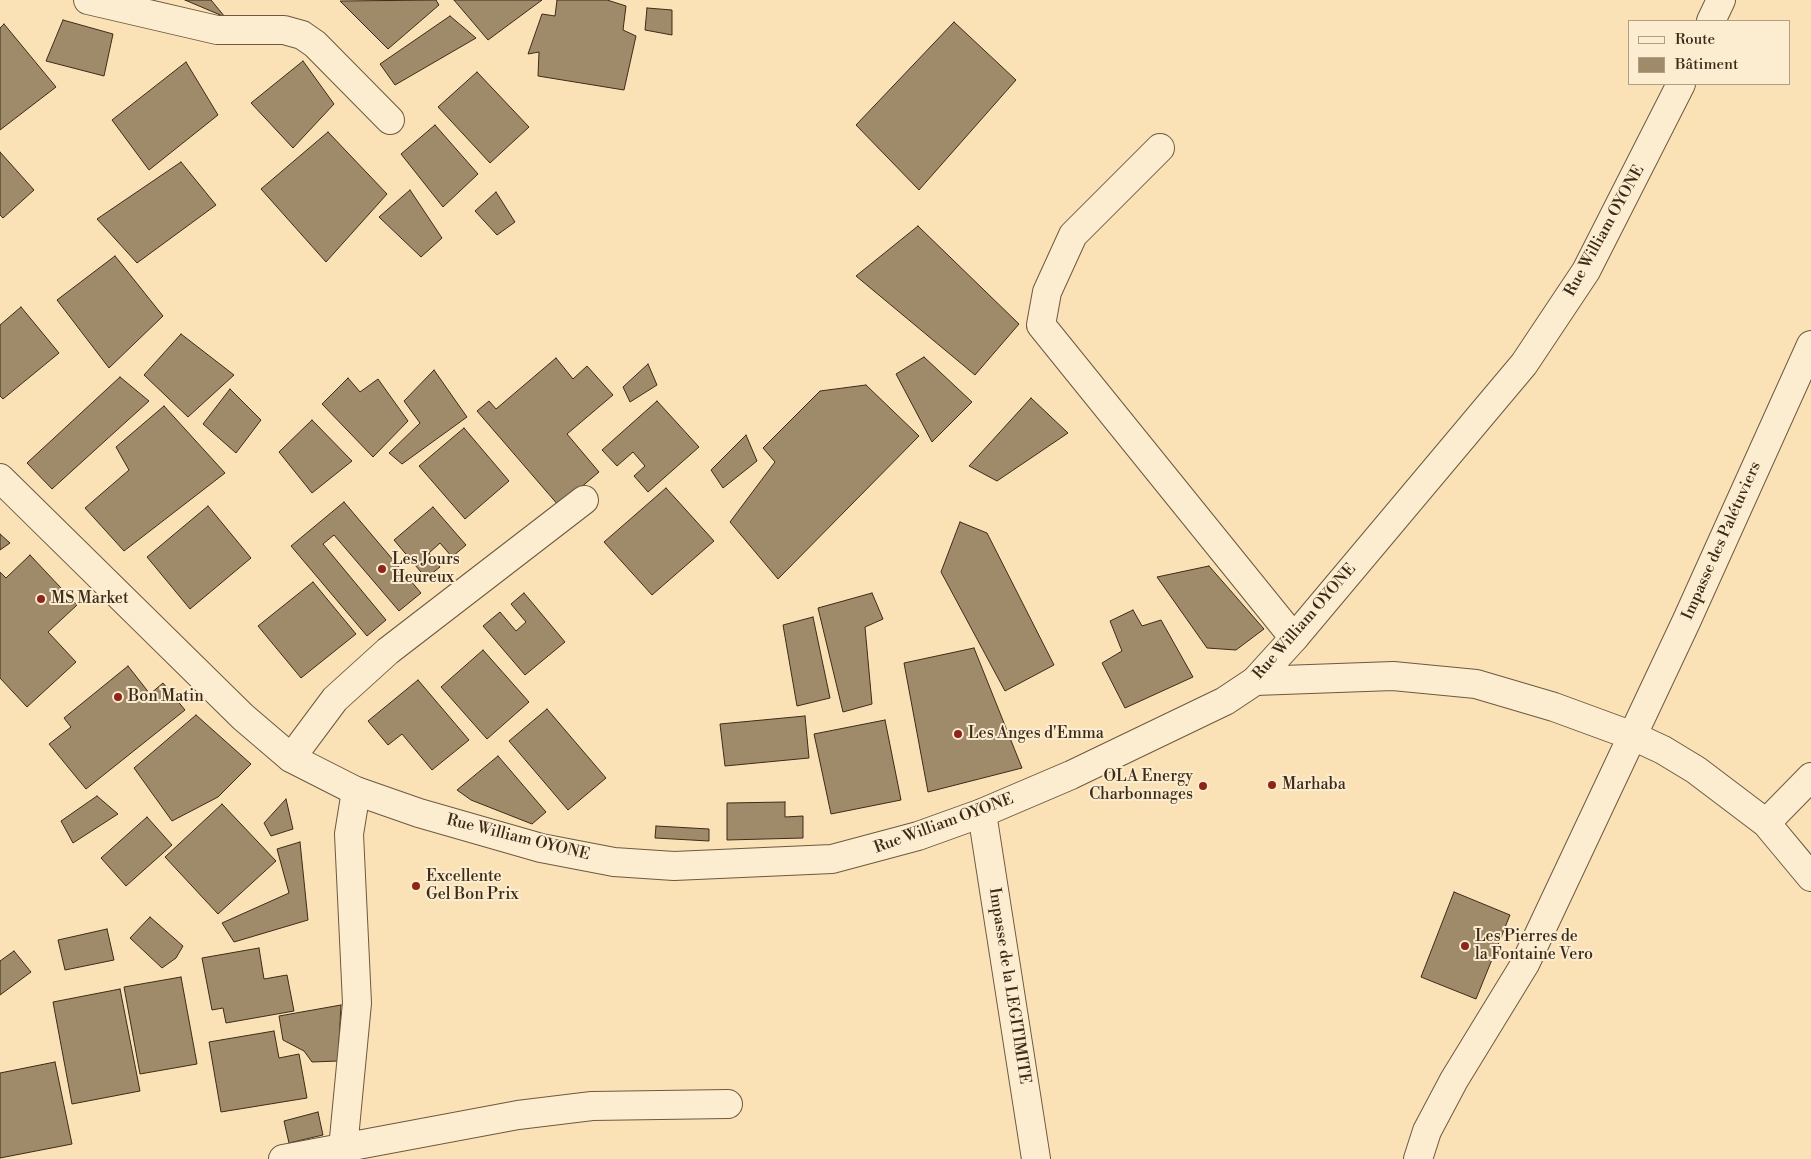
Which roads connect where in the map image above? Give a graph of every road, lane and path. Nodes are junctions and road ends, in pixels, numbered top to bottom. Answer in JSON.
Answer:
{"nodes":[{"id":1,"x":88,"y":0,"type":"edge"},
{"id":2,"x":1721,"y":0,"type":"edge"},
{"id":3,"x":1711,"y":20,"type":"edge"},
{"id":4,"x":1680,"y":85,"type":"edge"},
{"id":5,"x":390,"y":120,"type":"dead end"},
{"id":6,"x":1160,"y":148,"type":"dead end"},
{"id":7,"x":1811,"y":346,"type":"edge"},
{"id":8,"x":0,"y":478,"type":"edge"},
{"id":9,"x":584,"y":500,"type":"dead end"},
{"id":10,"x":1294,"y":638,"type":"junction"},
{"id":11,"x":1255,"y":681,"type":"junction"},
{"id":12,"x":1633,"y":736,"type":"junction"},
{"id":13,"x":291,"y":758,"type":"junction"},
{"id":14,"x":1811,"y":777,"type":"edge"},
{"id":15,"x":356,"y":791,"type":"junction"},
{"id":16,"x":982,"y":813,"type":"junction"},
{"id":17,"x":1766,"y":823,"type":"junction"},
{"id":18,"x":1811,"y":876,"type":"edge"},
{"id":19,"x":728,"y":1104,"type":"dead end"},
{"id":20,"x":343,"y":1153,"type":"edge"},
{"id":21,"x":283,"y":1159,"type":"edge"},
{"id":22,"x":1036,"y":1159,"type":"edge"},
{"id":23,"x":1418,"y":1159,"type":"edge"}],
"edges":[{"from":1,"to":5,"type":"street"},
{"from":2,"to":3,"type":"street"},
{"from":4,"to":10,"type":"street","name":"Rue William OYONE"},
{"from":6,"to":10,"type":"street"},
{"from":7,"to":12,"type":"street","name":"Impasse des Palétuviers"},
{"from":8,"to":13,"type":"street","name":"Rue William OYONE"},
{"from":9,"to":13,"type":"street"},
{"from":10,"to":11,"type":"street","name":"Rue William OYONE"},
{"from":11,"to":12,"type":"street"},
{"from":11,"to":16,"type":"street","name":"Rue William OYONE"},
{"from":12,"to":17,"type":"street"},
{"from":12,"to":23,"type":"street","name":"Impasse des Palétuviers"},
{"from":13,"to":15,"type":"street","name":"Rue William OYONE"},
{"from":14,"to":17,"type":"street"},
{"from":15,"to":16,"type":"street","name":"Rue William OYONE"},
{"from":15,"to":20,"type":"street"},
{"from":16,"to":22,"type":"street","name":"Impasse de la LEGITIMITE"},
{"from":17,"to":18,"type":"street"},
{"from":19,"to":20,"type":"street"},
{"from":20,"to":21,"type":"street"}]}
